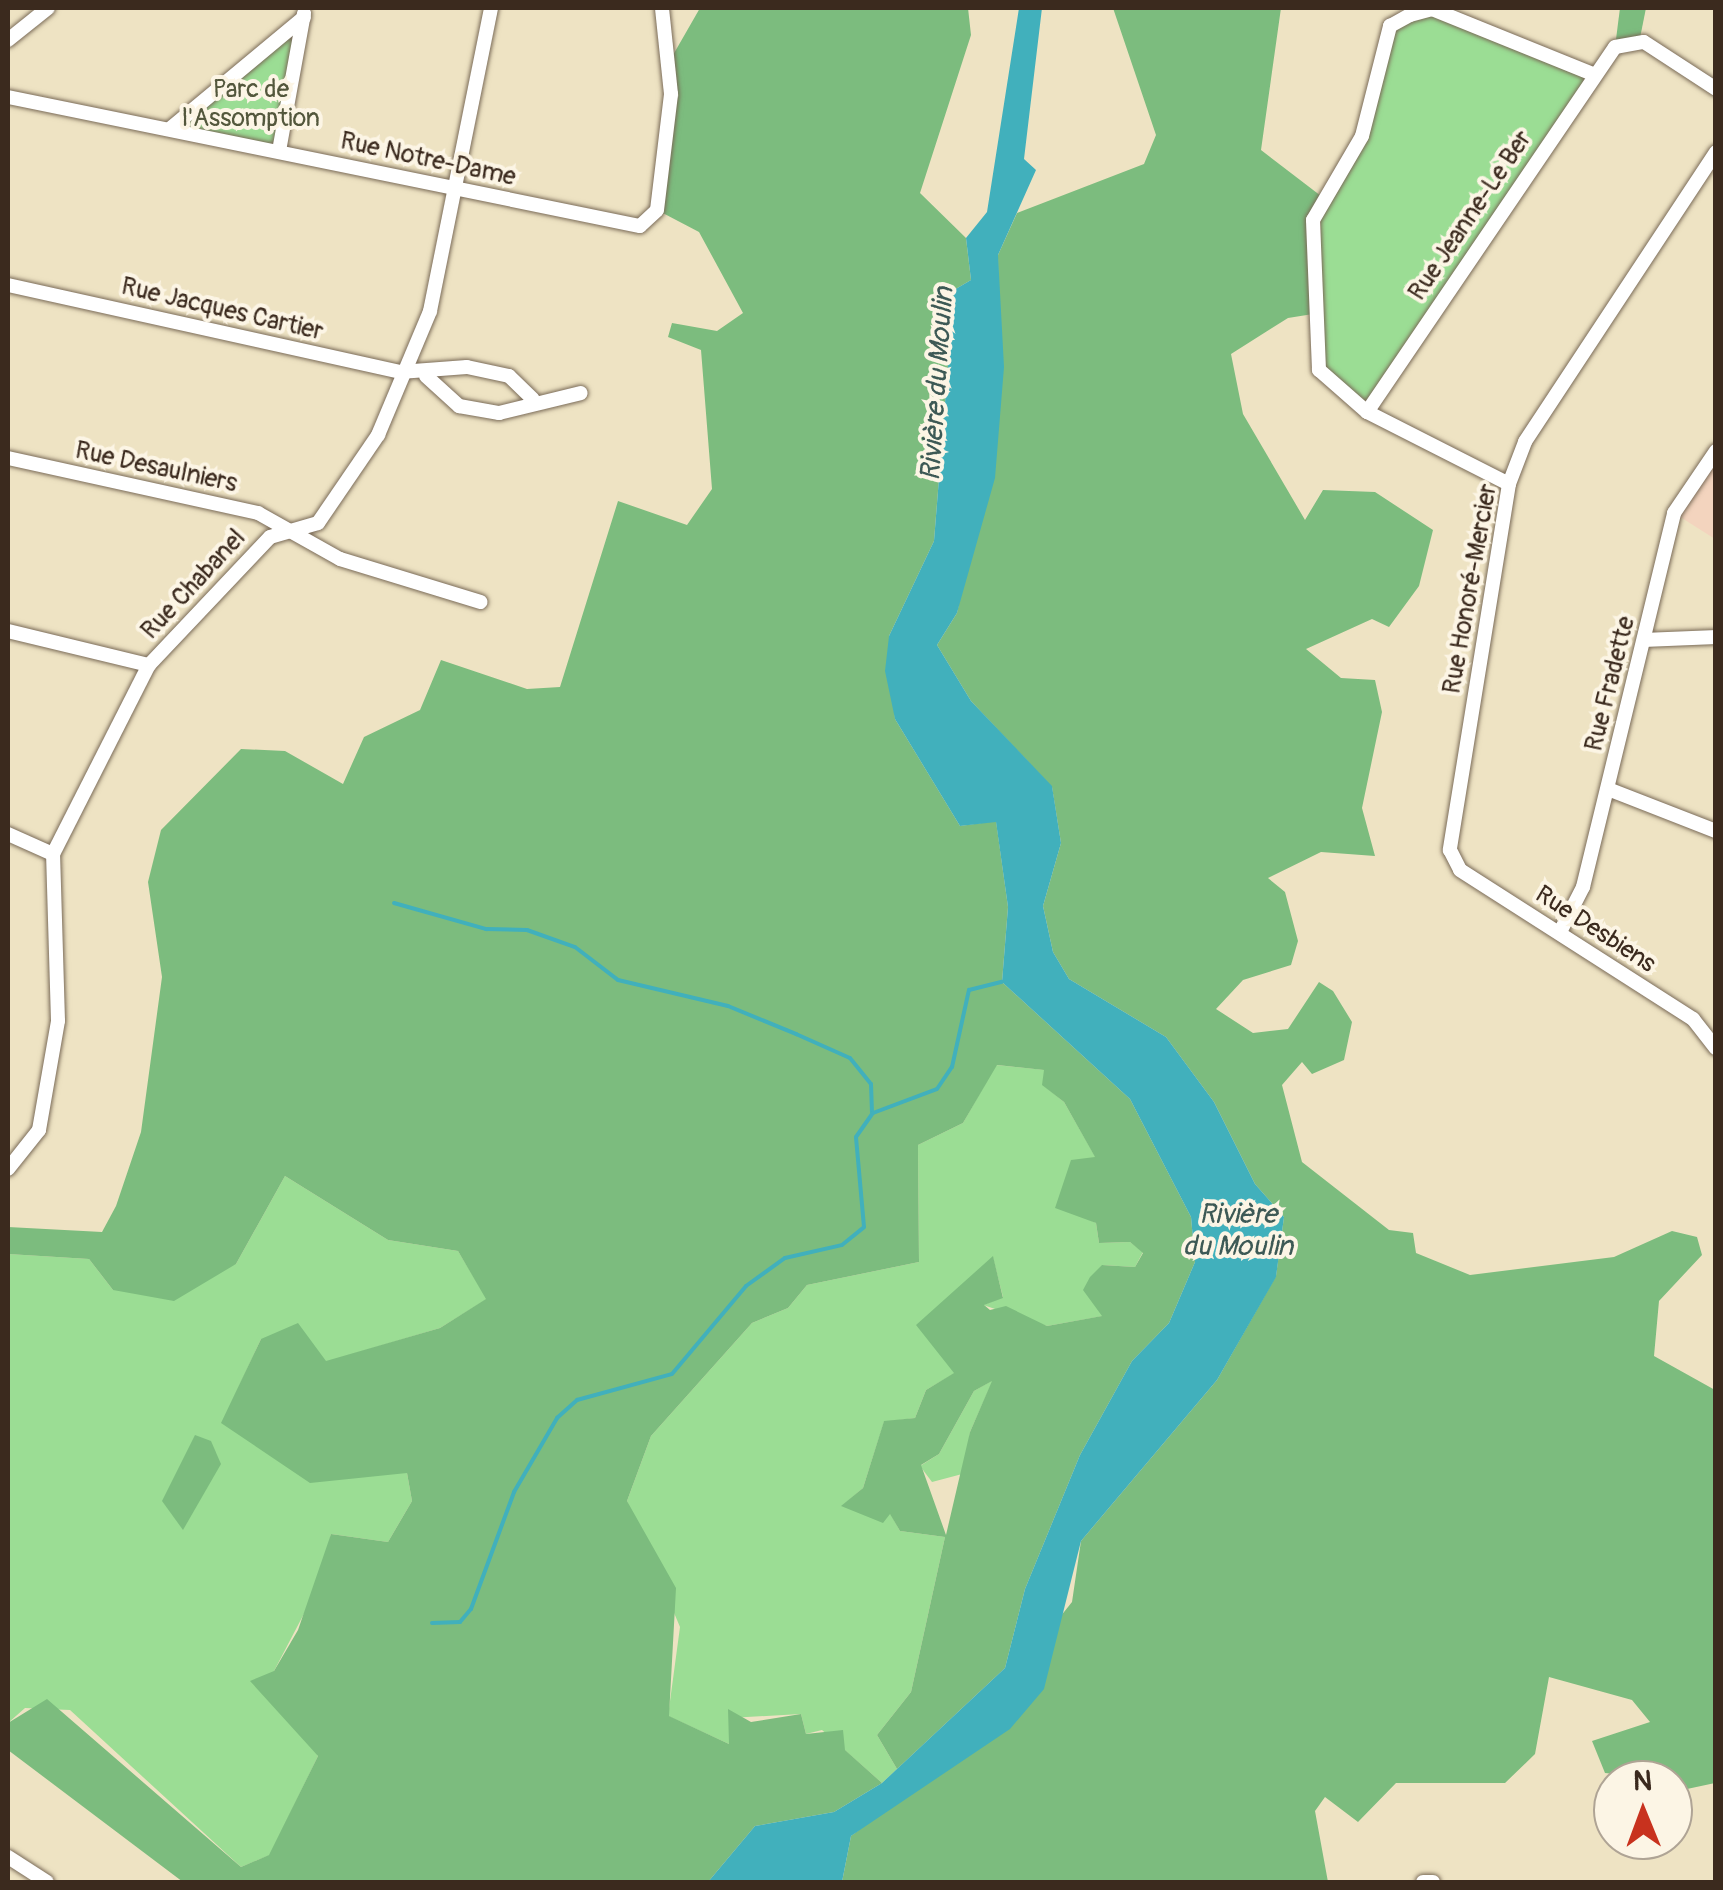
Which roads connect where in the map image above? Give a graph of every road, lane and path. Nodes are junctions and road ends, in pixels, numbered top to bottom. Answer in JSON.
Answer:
{"nodes":[{"id":1,"x":48,"y":8,"type":"edge"},
{"id":2,"x":491,"y":8,"type":"edge"},
{"id":3,"x":662,"y":8,"type":"edge"},
{"id":4,"x":305,"y":12,"type":"edge"},
{"id":5,"x":1411,"y":12,"type":"edge"},
{"id":6,"x":8,"y":40,"type":"edge"},
{"id":7,"x":1593,"y":74,"type":"junction"},
{"id":8,"x":1716,"y":89,"type":"edge"},
{"id":9,"x":8,"y":96,"type":"edge"},
{"id":10,"x":171,"y":128,"type":"junction"},
{"id":11,"x":279,"y":151,"type":"junction"},
{"id":12,"x":1716,"y":152,"type":"edge"},
{"id":13,"x":460,"y":191,"type":"junction"},
{"id":14,"x":8,"y":285,"type":"edge"},
{"id":15,"x":400,"y":372,"type":"junction"},
{"id":16,"x":426,"y":376,"type":"junction"},
{"id":17,"x":581,"y":394,"type":"dead end"},
{"id":18,"x":533,"y":399,"type":"junction"},
{"id":19,"x":1367,"y":412,"type":"junction"},
{"id":20,"x":1716,"y":452,"type":"edge"},
{"id":21,"x":8,"y":458,"type":"edge"},
{"id":22,"x":1509,"y":484,"type":"junction"},
{"id":23,"x":292,"y":530,"type":"junction"},
{"id":24,"x":481,"y":602,"type":"dead end"},
{"id":25,"x":8,"y":630,"type":"edge"},
{"id":26,"x":1716,"y":636,"type":"edge"},
{"id":27,"x":1644,"y":640,"type":"junction"},
{"id":28,"x":149,"y":665,"type":"junction"},
{"id":29,"x":1608,"y":789,"type":"junction"},
{"id":30,"x":1716,"y":831,"type":"edge"},
{"id":31,"x":8,"y":834,"type":"edge"},
{"id":32,"x":1450,"y":850,"type":"joint"},
{"id":33,"x":54,"y":854,"type":"junction"},
{"id":34,"x":1560,"y":932,"type":"junction"},
{"id":35,"x":1716,"y":1048,"type":"edge"},
{"id":36,"x":8,"y":1169,"type":"edge"},
{"id":37,"x":8,"y":1857,"type":"edge"},
{"id":38,"x":47,"y":1882,"type":"edge"},
{"id":39,"x":1423,"y":1882,"type":"edge"},
{"id":40,"x":1433,"y":1882,"type":"edge"}],
"edges":[{"from":1,"to":6,"type":"street"},
{"from":2,"to":13,"type":"street","name":"Rue Chabanel"},
{"from":3,"to":13,"type":"street","name":"Rue Notre-Dame"},
{"from":4,"to":10,"type":"street"},
{"from":4,"to":11,"type":"street"},
{"from":5,"to":7,"type":"street"},
{"from":5,"to":19,"type":"street"},
{"from":7,"to":8,"type":"street","name":"Rue Jeanne-Le Ber"},
{"from":7,"to":19,"type":"street","name":"Rue Jeanne-Le Ber"},
{"from":9,"to":10,"type":"street","name":"Rue Notre-Dame"},
{"from":10,"to":11,"type":"street","name":"Rue Notre-Dame"},
{"from":11,"to":13,"type":"street","name":"Rue Notre-Dame"},
{"from":12,"to":22,"type":"street","name":"Rue Honoré-Mercier"},
{"from":13,"to":15,"type":"street","name":"Rue Chabanel"},
{"from":14,"to":15,"type":"street","name":"Rue Jacques Cartier"},
{"from":15,"to":16,"type":"street","name":"Rue Jacques Cartier"},
{"from":15,"to":23,"type":"street","name":"Rue Chabanel"},
{"from":16,"to":18,"type":"street","name":"Rue Jacques Cartier"},
{"from":16,"to":18,"type":"street"},
{"from":17,"to":18,"type":"street"},
{"from":19,"to":22,"type":"street"},
{"from":20,"to":27,"type":"street","name":"Rue Fradette"},
{"from":21,"to":23,"type":"street","name":"Rue Desaulniers"},
{"from":22,"to":32,"type":"street","name":"Rue Honoré-Mercier"},
{"from":23,"to":24,"type":"street","name":"Rue Desaulniers"},
{"from":23,"to":28,"type":"street","name":"Rue Chabanel"},
{"from":25,"to":28,"type":"street"},
{"from":26,"to":27,"type":"street"},
{"from":27,"to":29,"type":"street","name":"Rue Fradette"},
{"from":28,"to":33,"type":"street","name":"Rue Chabanel"},
{"from":29,"to":30,"type":"street"},
{"from":29,"to":34,"type":"street","name":"Rue Fradette"},
{"from":31,"to":33,"type":"street"},
{"from":32,"to":34,"type":"street","name":"Rue Desbiens"},
{"from":33,"to":36,"type":"street","name":"Rue Chabanel"},
{"from":34,"to":35,"type":"street","name":"Rue Desbiens"},
{"from":37,"to":38,"type":"street"},
{"from":39,"to":40,"type":"street"}]}
